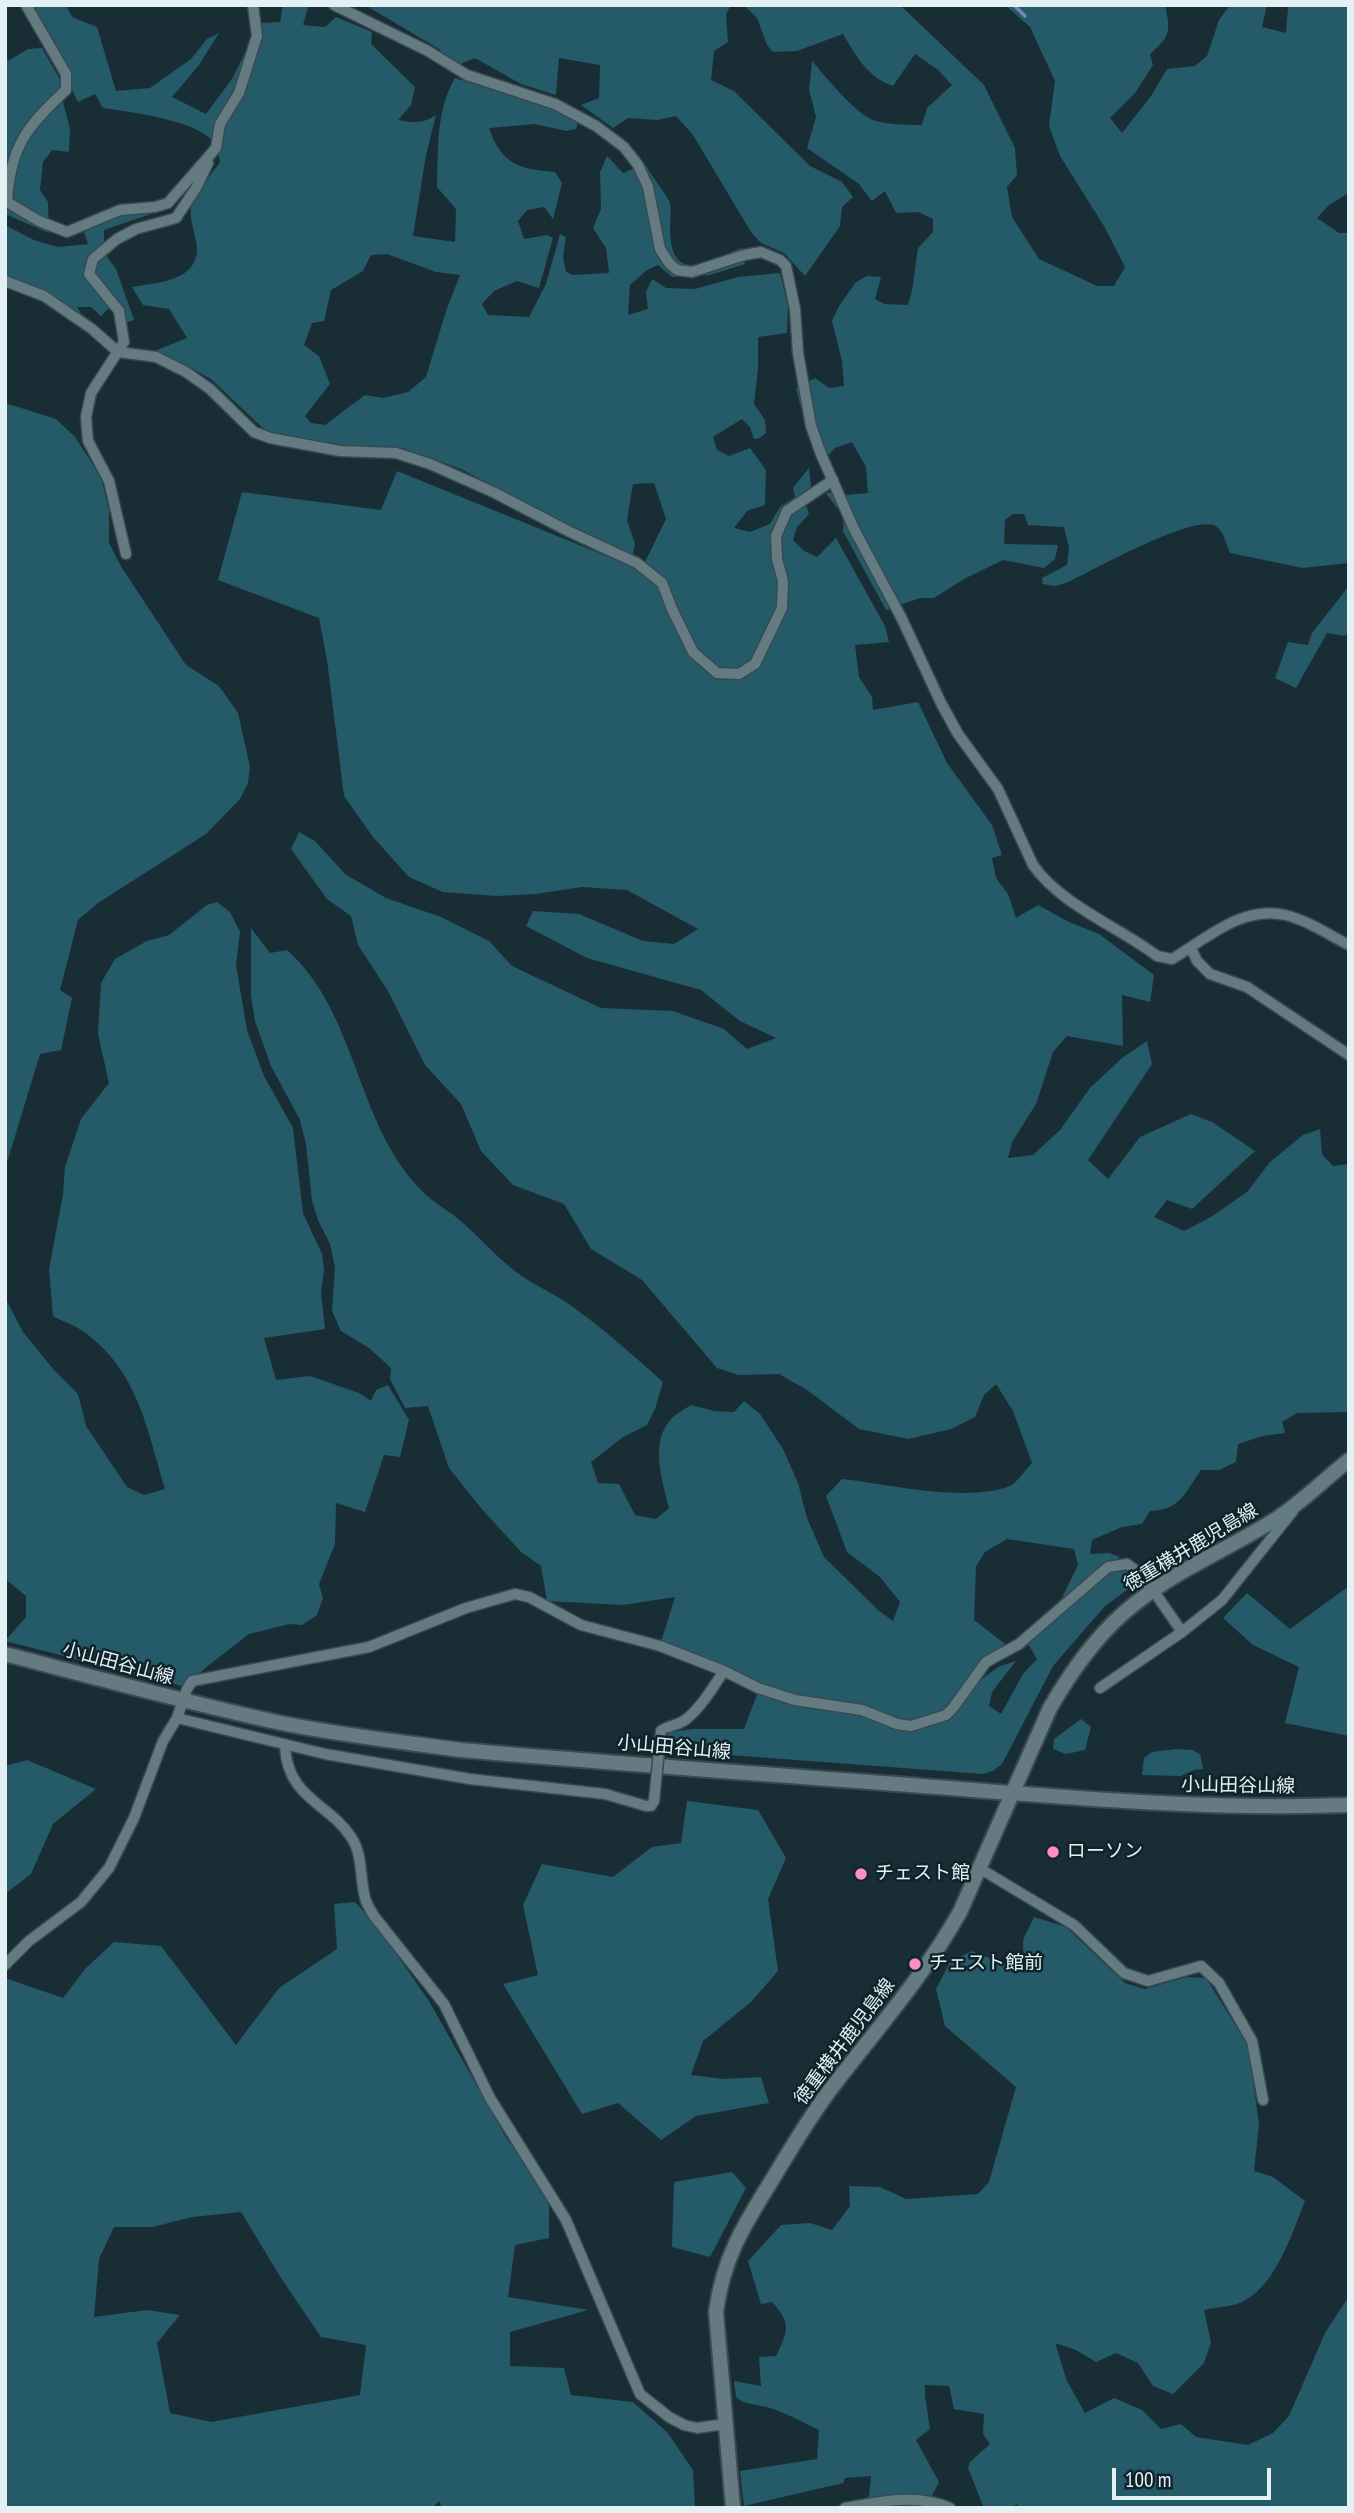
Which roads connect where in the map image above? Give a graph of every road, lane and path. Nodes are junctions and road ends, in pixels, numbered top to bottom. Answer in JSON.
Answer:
{"nodes":[{"id":1,"x":26,"y":5,"type":"edge"},
{"id":2,"x":253,"y":5,"type":"edge"},
{"id":3,"x":334,"y":5,"type":"edge"},
{"id":4,"x":214,"y":151,"type":"junction"},
{"id":5,"x":5,"y":281,"type":"edge"},
{"id":6,"x":118,"y":352,"type":"junction"},
{"id":7,"x":832,"y":480,"type":"junction"},
{"id":8,"x":126,"y":554,"type":"dead end"},
{"id":9,"x":1349,"y":945,"type":"edge"},
{"id":10,"x":1191,"y":948,"type":"junction"},
{"id":11,"x":1349,"y":1055,"type":"edge"},
{"id":12,"x":1349,"y":1460,"type":"edge"},
{"id":13,"x":1300,"y":1502,"type":"junction"},
{"id":14,"x":1153,"y":1590,"type":"junction"},
{"id":15,"x":1182,"y":1632,"type":"junction"},
{"id":16,"x":5,"y":1654,"type":"edge"},
{"id":17,"x":724,"y":1671,"type":"junction"},
{"id":18,"x":1100,"y":1688,"type":"dead end"},
{"id":19,"x":184,"y":1701,"type":"junction"},
{"id":20,"x":177,"y":1718,"type":"junction"},
{"id":21,"x":285,"y":1746,"type":"junction"},
{"id":22,"x":1012,"y":1793,"type":"junction"},
{"id":23,"x":1349,"y":1805,"type":"edge"},
{"id":24,"x":979,"y":1868,"type":"junction"},
{"id":25,"x":5,"y":1965,"type":"edge"},
{"id":26,"x":1263,"y":2100,"type":"dead end"},
{"id":27,"x":726,"y":2424,"type":"junction"},
{"id":28,"x":733,"y":2508,"type":"edge"},
{"id":29,"x":845,"y":2508,"type":"edge"},
{"id":30,"x":950,"y":2508,"type":"edge"}],
"edges":[{"from":1,"to":4,"type":"street"},
{"from":2,"to":4,"type":"street"},
{"from":3,"to":7,"type":"street"},
{"from":4,"to":6,"type":"street"},
{"from":5,"to":6,"type":"street"},
{"from":6,"to":7,"type":"street"},
{"from":6,"to":8,"type":"street"},
{"from":7,"to":10,"type":"street"},
{"from":9,"to":10,"type":"street"},
{"from":10,"to":11,"type":"street"},
{"from":12,"to":13,"type":"main road","name":"徳重横井鹿児島線"},
{"from":13,"to":14,"type":"main road","name":"徳重横井鹿児島線"},
{"from":13,"to":15,"type":"street"},
{"from":14,"to":15,"type":"street"},
{"from":14,"to":17,"type":"street"},
{"from":14,"to":22,"type":"main road","name":"徳重横井鹿児島線"},
{"from":15,"to":18,"type":"street"},
{"from":16,"to":19,"type":"main road","name":"小山田谷山線"},
{"from":17,"to":19,"type":"street"},
{"from":17,"to":21,"type":"street","bridge":true},
{"from":19,"to":20,"type":"street"},
{"from":19,"to":22,"type":"main road","name":"小山田谷山線"},
{"from":20,"to":21,"type":"street"},
{"from":20,"to":25,"type":"street"},
{"from":21,"to":27,"type":"street"},
{"from":22,"to":23,"type":"main road","name":"小山田谷山線"},
{"from":22,"to":24,"type":"main road","name":"徳重横井鹿児島線"},
{"from":24,"to":26,"type":"street"},
{"from":24,"to":27,"type":"main road","name":"徳重横井鹿児島線"},
{"from":27,"to":28,"type":"main road","name":"徳重横井鹿児島線"},
{"from":29,"to":30,"type":"street"}]}
